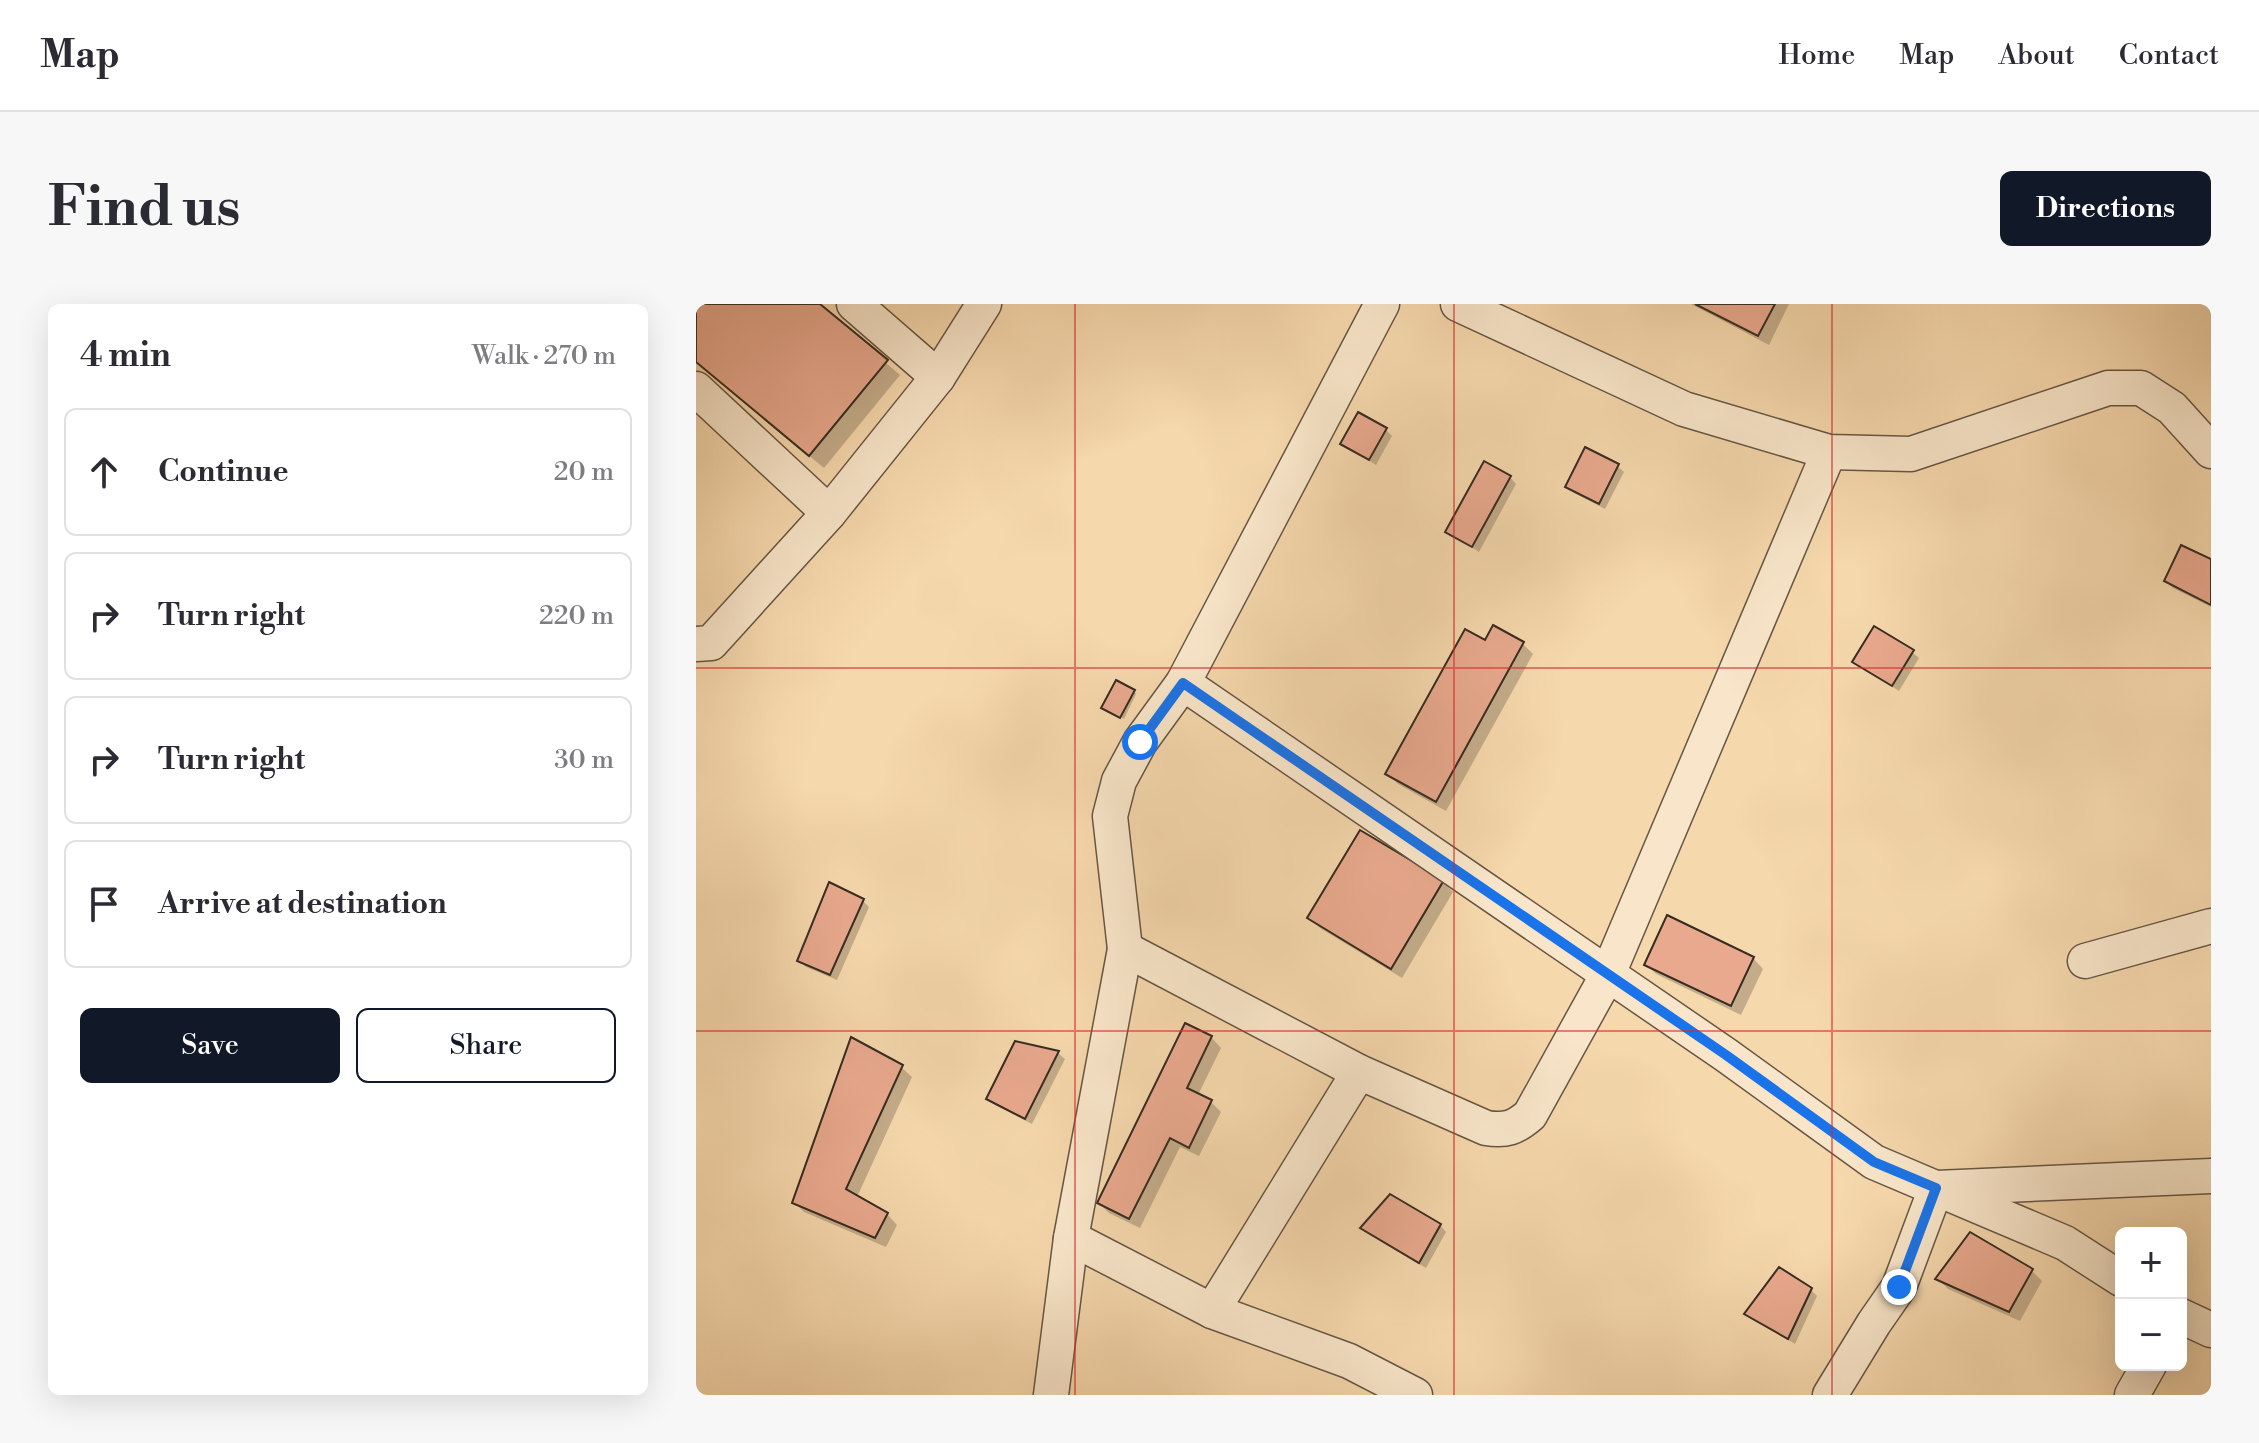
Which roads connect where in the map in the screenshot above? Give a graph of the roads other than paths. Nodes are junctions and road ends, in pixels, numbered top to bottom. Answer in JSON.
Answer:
{"nodes":[{"id":1,"x":854,"y":304,"type":"edge"},
{"id":2,"x":984,"y":304,"type":"edge"},
{"id":3,"x":1458,"y":304,"type":"edge"},
{"id":4,"x":1371,"y":308,"type":"edge"},
{"id":5,"x":938,"y":377,"type":"junction"},
{"id":6,"x":696,"y":389,"type":"edge"},
{"id":7,"x":2211,"y":451,"type":"edge"},
{"id":8,"x":1829,"y":452,"type":"junction"},
{"id":9,"x":829,"y":513,"type":"junction"},
{"id":10,"x":696,"y":644,"type":"edge"},
{"id":11,"x":1183,"y":683,"type":"junction"},
{"id":12,"x":2211,"y":926,"type":"edge"},
{"id":13,"x":1125,"y":949,"type":"junction"},
{"id":14,"x":2085,"y":961,"type":"dead end"},
{"id":15,"x":1608,"y":974,"type":"junction"},
{"id":16,"x":1359,"y":1072,"type":"junction"},
{"id":17,"x":2211,"y":1176,"type":"edge"},
{"id":18,"x":1936,"y":1188,"type":"junction"},
{"id":19,"x":1071,"y":1238,"type":"junction"},
{"id":20,"x":2115,"y":1275,"type":"edge"},
{"id":21,"x":1212,"y":1311,"type":"junction"},
{"id":22,"x":2187,"y":1319,"type":"edge"},
{"id":23,"x":2211,"y":1330,"type":"edge"},
{"id":24,"x":2146,"y":1371,"type":"edge"},
{"id":25,"x":1051,"y":1395,"type":"edge"},
{"id":26,"x":1415,"y":1395,"type":"edge"},
{"id":27,"x":1830,"y":1395,"type":"edge"},
{"id":28,"x":2132,"y":1395,"type":"edge"}],
"edges":[{"from":1,"to":5,"type":"street"},
{"from":2,"to":5,"type":"street"},
{"from":3,"to":8,"type":"street"},
{"from":4,"to":11,"type":"street"},
{"from":5,"to":9,"type":"street"},
{"from":6,"to":9,"type":"street"},
{"from":7,"to":8,"type":"street"},
{"from":8,"to":15,"type":"street"},
{"from":9,"to":10,"type":"street"},
{"from":11,"to":13,"type":"street"},
{"from":11,"to":15,"type":"street"},
{"from":12,"to":14,"type":"street"},
{"from":13,"to":16,"type":"street"},
{"from":13,"to":19,"type":"street"},
{"from":15,"to":16,"type":"street"},
{"from":15,"to":18,"type":"street"},
{"from":16,"to":21,"type":"street"},
{"from":17,"to":18,"type":"street"},
{"from":18,"to":20,"type":"street"},
{"from":18,"to":27,"type":"street"},
{"from":19,"to":21,"type":"street"},
{"from":19,"to":25,"type":"street"},
{"from":21,"to":26,"type":"street"},
{"from":22,"to":23,"type":"street"},
{"from":24,"to":28,"type":"street"}]}
